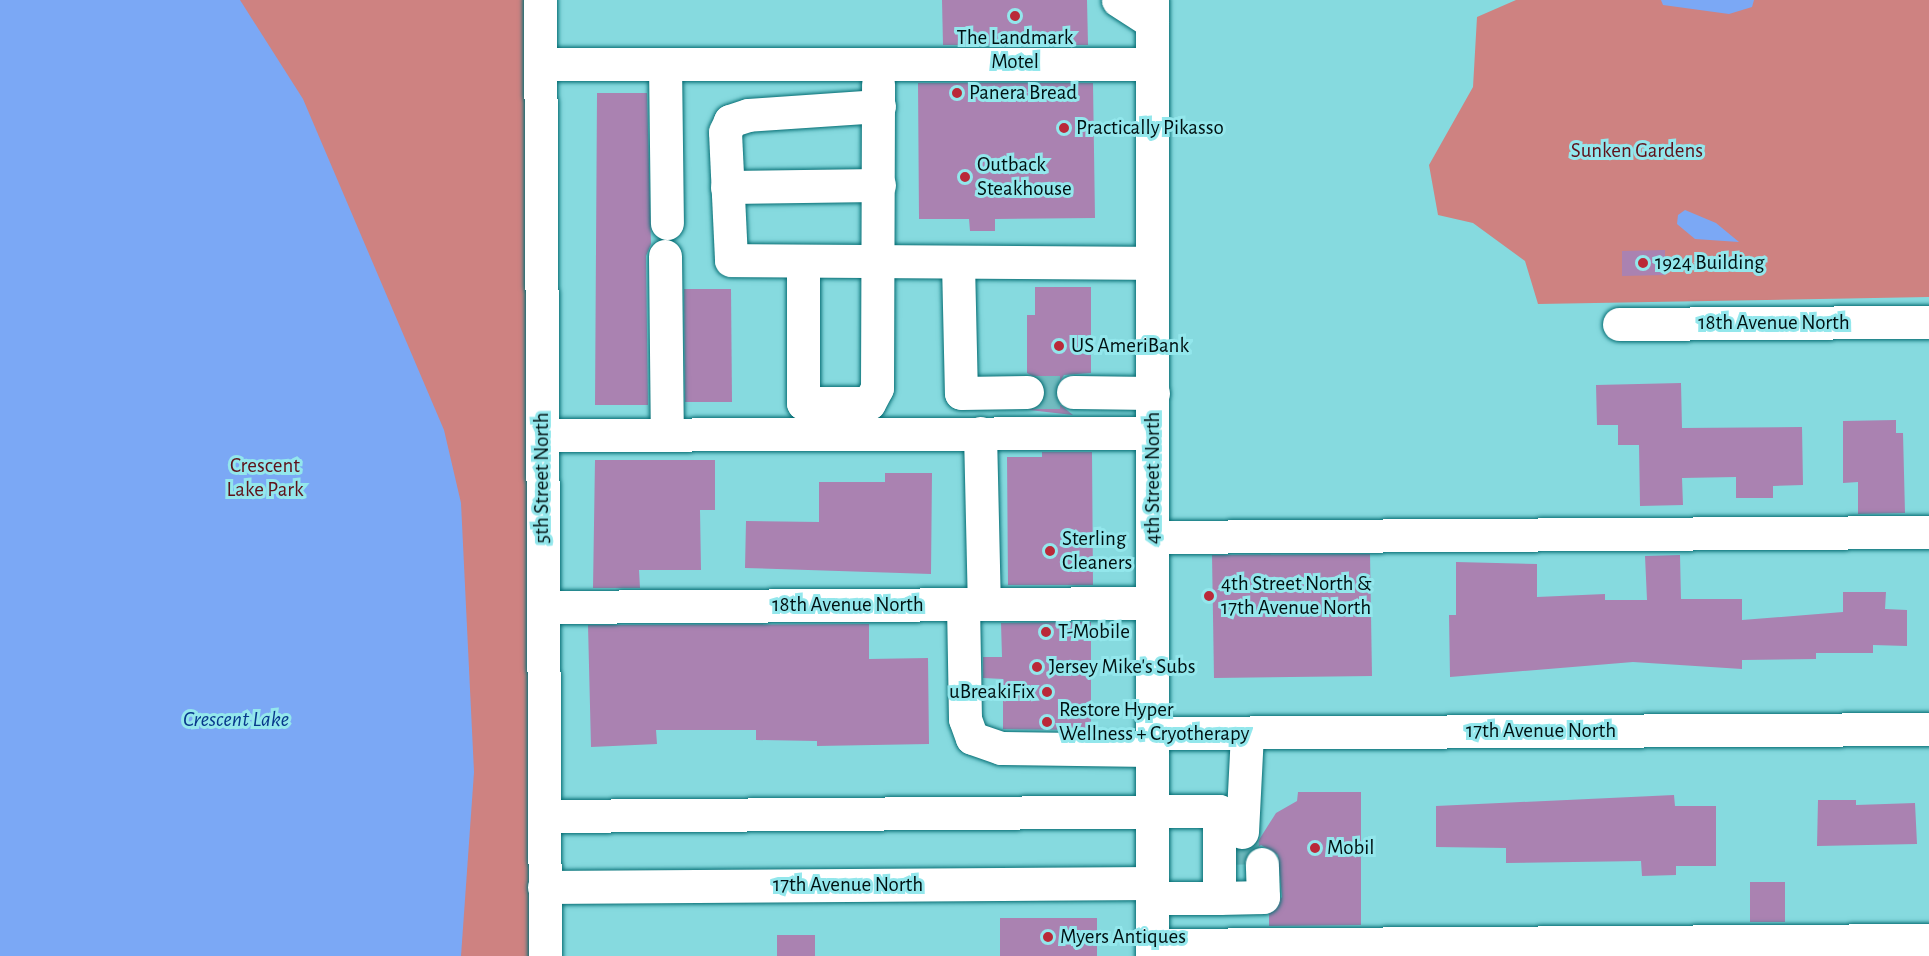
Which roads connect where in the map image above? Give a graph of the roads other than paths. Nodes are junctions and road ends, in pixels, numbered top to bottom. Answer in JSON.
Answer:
{"nodes":[{"id":1,"x":540,"y":0,"type":"edge"},
{"id":2,"x":1118,"y":0,"type":"edge"},
{"id":3,"x":1152,"y":11,"type":"edge"},
{"id":4,"x":540,"y":64,"type":"junction"},
{"id":5,"x":665,"y":64,"type":"junction"},
{"id":6,"x":878,"y":64,"type":"junction"},
{"id":7,"x":1152,"y":64,"type":"junction"},
{"id":8,"x":879,"y":106,"type":"junction"},
{"id":9,"x":879,"y":185,"type":"junction"},
{"id":10,"x":727,"y":187,"type":"junction"},
{"id":11,"x":667,"y":223,"type":"dead end"},
{"id":12,"x":665,"y":256,"type":"dead end"},
{"id":13,"x":803,"y":261,"type":"junction"},
{"id":14,"x":878,"y":262,"type":"junction"},
{"id":15,"x":958,"y":263,"type":"junction"},
{"id":16,"x":1152,"y":263,"type":"junction"},
{"id":17,"x":1929,"y":322,"type":"edge"},
{"id":18,"x":1619,"y":324,"type":"dead end"},
{"id":19,"x":1027,"y":392,"type":"tunnel mouth"},
{"id":20,"x":1073,"y":392,"type":"tunnel mouth"},
{"id":21,"x":1153,"y":393,"type":"junction"},
{"id":22,"x":980,"y":433,"type":"junction"},
{"id":23,"x":667,"y":434,"type":"junction"},
{"id":24,"x":1152,"y":434,"type":"junction"},
{"id":25,"x":542,"y":435,"type":"junction"},
{"id":26,"x":1929,"y":532,"type":"edge"},
{"id":27,"x":1152,"y":537,"type":"junction"},
{"id":28,"x":1152,"y":603,"type":"junction"},
{"id":29,"x":974,"y":604,"type":"junction"},
{"id":30,"x":543,"y":607,"type":"junction"},
{"id":31,"x":1929,"y":729,"type":"edge"},
{"id":32,"x":1247,"y":733,"type":"junction"},
{"id":33,"x":1152,"y":742,"type":"junction"},
{"id":34,"x":1152,"y":812,"type":"junction"},
{"id":35,"x":544,"y":816,"type":"junction"},
{"id":36,"x":1242,"y":822,"type":"junction"},
{"id":37,"x":1253,"y":864,"type":"tunnel mouth"},
{"id":38,"x":544,"y":887,"type":"junction"},
{"id":39,"x":1152,"y":891,"type":"junction"},
{"id":40,"x":1231,"y":897,"type":"junction"},
{"id":41,"x":1929,"y":940,"type":"edge"},
{"id":42,"x":1152,"y":950,"type":"edge"},
{"id":43,"x":1334,"y":950,"type":"edge"},
{"id":44,"x":1220,"y":951,"type":"edge"},
{"id":45,"x":545,"y":956,"type":"edge"}],
"edges":[{"from":1,"to":4,"type":"street","name":"5th Street North"},
{"from":2,"to":3,"type":"street"},
{"from":3,"to":7,"type":"street","name":"4th Street North"},
{"from":4,"to":5,"type":"street"},
{"from":4,"to":25,"type":"street","name":"5th Street North"},
{"from":5,"to":6,"type":"street"},
{"from":5,"to":11,"type":"street"},
{"from":6,"to":7,"type":"street"},
{"from":6,"to":8,"type":"street"},
{"from":7,"to":16,"type":"street","name":"4th Street North"},
{"from":8,"to":9,"type":"street"},
{"from":8,"to":10,"type":"street"},
{"from":9,"to":10,"type":"street"},
{"from":9,"to":14,"type":"street"},
{"from":10,"to":13,"type":"street"},
{"from":12,"to":23,"type":"street"},
{"from":13,"to":14,"type":"street"},
{"from":13,"to":14,"type":"street"},
{"from":14,"to":15,"type":"street"},
{"from":15,"to":16,"type":"street"},
{"from":15,"to":19,"type":"street"},
{"from":16,"to":21,"type":"street","name":"4th Street North"},
{"from":17,"to":18,"type":"street","name":"18th Avenue North"},
{"from":20,"to":21,"type":"street"},
{"from":21,"to":24,"type":"street","name":"4th Street North"},
{"from":22,"to":23,"type":"street"},
{"from":22,"to":24,"type":"street"},
{"from":22,"to":29,"type":"street"},
{"from":23,"to":25,"type":"street"},
{"from":24,"to":27,"type":"street","name":"4th Street North"},
{"from":25,"to":30,"type":"street","name":"5th Street North"},
{"from":26,"to":27,"type":"street"},
{"from":27,"to":28,"type":"street","name":"4th Street North"},
{"from":28,"to":29,"type":"street","name":"18th Avenue North"},
{"from":28,"to":33,"type":"street","name":"4th Street North"},
{"from":29,"to":30,"type":"street","name":"18th Avenue North"},
{"from":29,"to":33,"type":"street","name":"17th Avenue North"},
{"from":30,"to":35,"type":"street","name":"5th Street North"},
{"from":31,"to":32,"type":"street","name":"17th Avenue North"},
{"from":32,"to":33,"type":"street","name":"17th Avenue North"},
{"from":32,"to":36,"type":"street"},
{"from":33,"to":34,"type":"street","name":"4th Street North"},
{"from":34,"to":35,"type":"street"},
{"from":34,"to":36,"type":"street"},
{"from":34,"to":39,"type":"street","name":"4th Street North"},
{"from":35,"to":38,"type":"street","name":"5th Street North"},
{"from":36,"to":40,"type":"street"},
{"from":37,"to":40,"type":"street"},
{"from":38,"to":39,"type":"street","name":"17th Avenue North"},
{"from":38,"to":45,"type":"street","name":"5th Street North"},
{"from":39,"to":40,"type":"street","name":"17th Avenue North"},
{"from":39,"to":42,"type":"street","name":"4th Street North"},
{"from":41,"to":43,"type":"street"},
{"from":42,"to":44,"type":"street"},
{"from":43,"to":44,"type":"street"}]}
